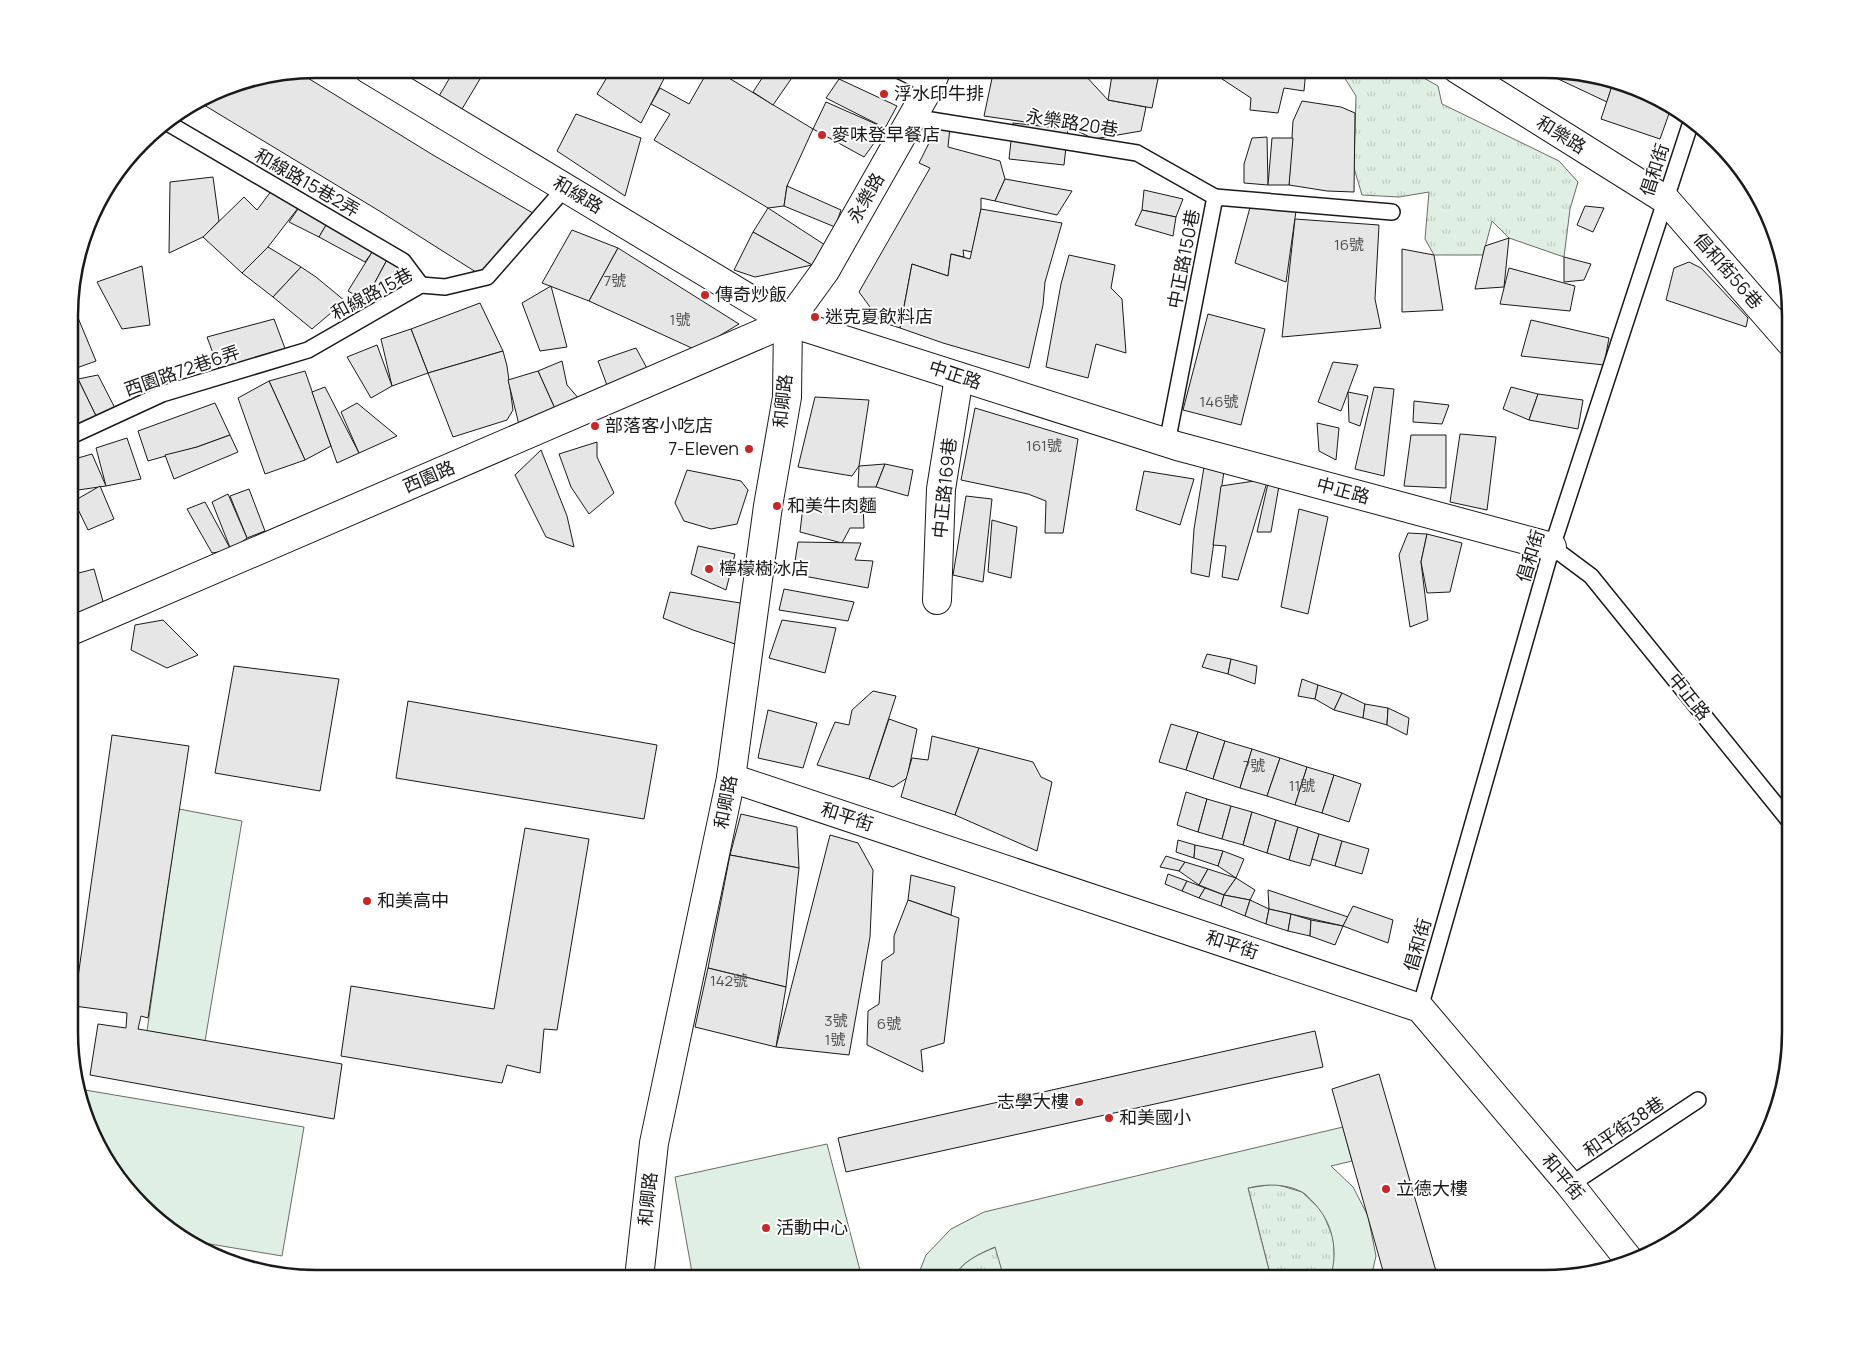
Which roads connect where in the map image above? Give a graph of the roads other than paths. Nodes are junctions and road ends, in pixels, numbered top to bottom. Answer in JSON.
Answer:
{"nodes":[{"id":1,"x":383,"y":78,"type":"edge"},
{"id":2,"x":932,"y":78,"type":"edge"},
{"id":3,"x":1471,"y":78,"type":"edge"},
{"id":4,"x":912,"y":117,"type":"junction"},
{"id":5,"x":173,"y":126,"type":"edge"},
{"id":6,"x":1689,"y":128,"type":"edge"},
{"id":7,"x":565,"y":188,"type":"junction"},
{"id":8,"x":1215,"y":197,"type":"junction"},
{"id":9,"x":1666,"y":200,"type":"junction"},
{"id":10,"x":1392,"y":212,"type":"dead end"},
{"id":11,"x":421,"y":285,"type":"junction"},
{"id":12,"x":788,"y":322,"type":"junction"},
{"id":13,"x":1782,"y":333,"type":"edge"},
{"id":14,"x":308,"y":350,"type":"joint"},
{"id":15,"x":959,"y":377,"type":"junction"},
{"id":16,"x":78,"y":433,"type":"edge"},
{"id":17,"x":1167,"y":443,"type":"junction"},
{"id":18,"x":1552,"y":547,"type":"junction"},
{"id":19,"x":938,"y":600,"type":"dead end"},
{"id":20,"x":78,"y":628,"type":"edge"},
{"id":21,"x":731,"y":778,"type":"junction"},
{"id":22,"x":1782,"y":812,"type":"edge"},
{"id":23,"x":1420,"y":1008,"type":"junction"},
{"id":24,"x":1698,"y":1100,"type":"dead end"},
{"id":25,"x":1570,"y":1185,"type":"junction"},
{"id":26,"x":1625,"y":1255,"type":"edge"},
{"id":27,"x":640,"y":1270,"type":"edge"}],
"edges":[{"from":1,"to":7,"type":"street","name":"和線路"},
{"from":2,"to":4,"type":"street","name":"永樂路"},
{"from":3,"to":9,"type":"street","name":"和樂路"},
{"from":4,"to":8,"type":"lane","name":"永樂路20巷"},
{"from":4,"to":12,"type":"street","name":"永樂路"},
{"from":5,"to":11,"type":"lane","name":"和線路15巷2弄"},
{"from":6,"to":9,"type":"lane","name":"倡和街"},
{"from":7,"to":11,"type":"lane","name":"和線路15巷"},
{"from":7,"to":12,"type":"street","name":"和線路"},
{"from":8,"to":10,"type":"lane","name":"中正路150巷"},
{"from":8,"to":17,"type":"lane","name":"中正路150巷"},
{"from":9,"to":13,"type":"street","name":"倡和街56巷"},
{"from":9,"to":18,"type":"lane","name":"倡和街"},
{"from":11,"to":14,"type":"lane","name":"和線路15巷"},
{"from":12,"to":15,"type":"street","name":"中正路"},
{"from":12,"to":20,"type":"street","name":"西園路"},
{"from":12,"to":21,"type":"street","name":"和卿路"},
{"from":14,"to":16,"type":"lane","name":"西園路72巷6弄"},
{"from":15,"to":17,"type":"street","name":"中正路"},
{"from":15,"to":19,"type":"street","name":"中正路169巷"},
{"from":17,"to":18,"type":"street","name":"中正路"},
{"from":18,"to":22,"type":"lane","name":"中正路"},
{"from":18,"to":23,"type":"lane","name":"倡和街"},
{"from":21,"to":23,"type":"street","name":"和平街"},
{"from":21,"to":27,"type":"street","name":"和卿路"},
{"from":23,"to":25,"type":"street","name":"和平街"},
{"from":24,"to":25,"type":"lane","name":"和平街38巷"},
{"from":25,"to":26,"type":"street","name":"和平街"}]}
